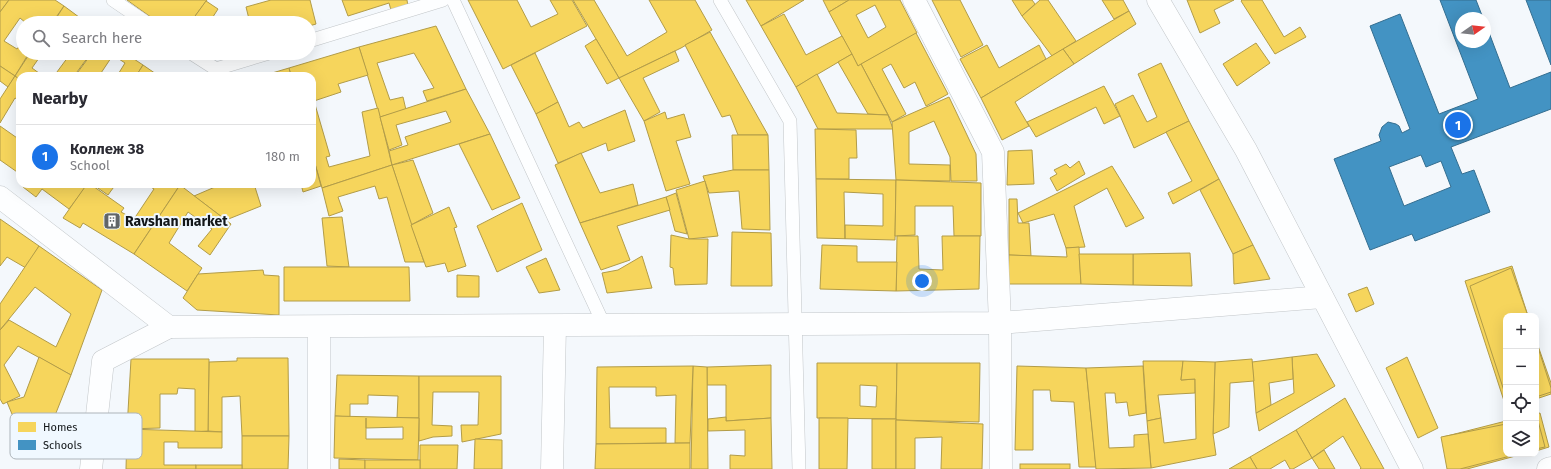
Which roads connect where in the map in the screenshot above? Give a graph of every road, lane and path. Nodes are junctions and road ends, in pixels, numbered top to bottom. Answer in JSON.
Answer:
{"nodes":[{"id":1,"x":113,"y":0,"type":"edge"},
{"id":2,"x":443,"y":0,"type":"edge"},
{"id":3,"x":453,"y":0,"type":"edge"},
{"id":4,"x":720,"y":0,"type":"edge"},
{"id":5,"x":914,"y":0,"type":"edge"},
{"id":6,"x":1158,"y":0,"type":"edge"},
{"id":7,"x":137,"y":16,"type":"edge"},
{"id":8,"x":316,"y":39,"type":"edge"},
{"id":9,"x":202,"y":60,"type":"edge"},
{"id":10,"x":246,"y":60,"type":"edge"},
{"id":11,"x":0,"y":197,"type":"edge"},
{"id":12,"x":1322,"y":298,"type":"junction"},
{"id":13,"x":1000,"y":323,"type":"junction"},
{"id":14,"x":796,"y":324,"type":"junction"},
{"id":15,"x":604,"y":325,"type":"junction"},
{"id":16,"x":555,"y":326,"type":"junction"},
{"id":17,"x":169,"y":327,"type":"junction"},
{"id":18,"x":318,"y":327,"type":"junction"},
{"id":19,"x":97,"y":413,"type":"edge"},
{"id":20,"x":92,"y":459,"type":"edge"},
{"id":21,"x":1551,"y":468,"type":"edge"},
{"id":22,"x":91,"y":469,"type":"edge"},
{"id":23,"x":319,"y":469,"type":"edge"},
{"id":24,"x":552,"y":469,"type":"edge"},
{"id":25,"x":798,"y":469,"type":"edge"},
{"id":26,"x":1001,"y":469,"type":"edge"},
{"id":27,"x":1412,"y":469,"type":"edge"},
{"id":28,"x":1548,"y":469,"type":"edge"}],
"edges":[{"from":1,"to":7,"type":"lane"},
{"from":2,"to":8,"type":"lane"},
{"from":3,"to":15,"type":"lane"},
{"from":4,"to":14,"type":"lane"},
{"from":5,"to":13,"type":"street"},
{"from":6,"to":12,"type":"street"},
{"from":9,"to":10,"type":"lane"},
{"from":11,"to":17,"type":"street"},
{"from":12,"to":13,"type":"street"},
{"from":12,"to":27,"type":"street"},
{"from":13,"to":14,"type":"street"},
{"from":13,"to":26,"type":"street"},
{"from":14,"to":15,"type":"street"},
{"from":14,"to":25,"type":"lane"},
{"from":15,"to":16,"type":"street"},
{"from":16,"to":18,"type":"street"},
{"from":16,"to":24,"type":"street"},
{"from":17,"to":18,"type":"street"},
{"from":17,"to":19,"type":"street"},
{"from":18,"to":23,"type":"street"},
{"from":20,"to":22,"type":"street"},
{"from":21,"to":28,"type":"street"}]}
